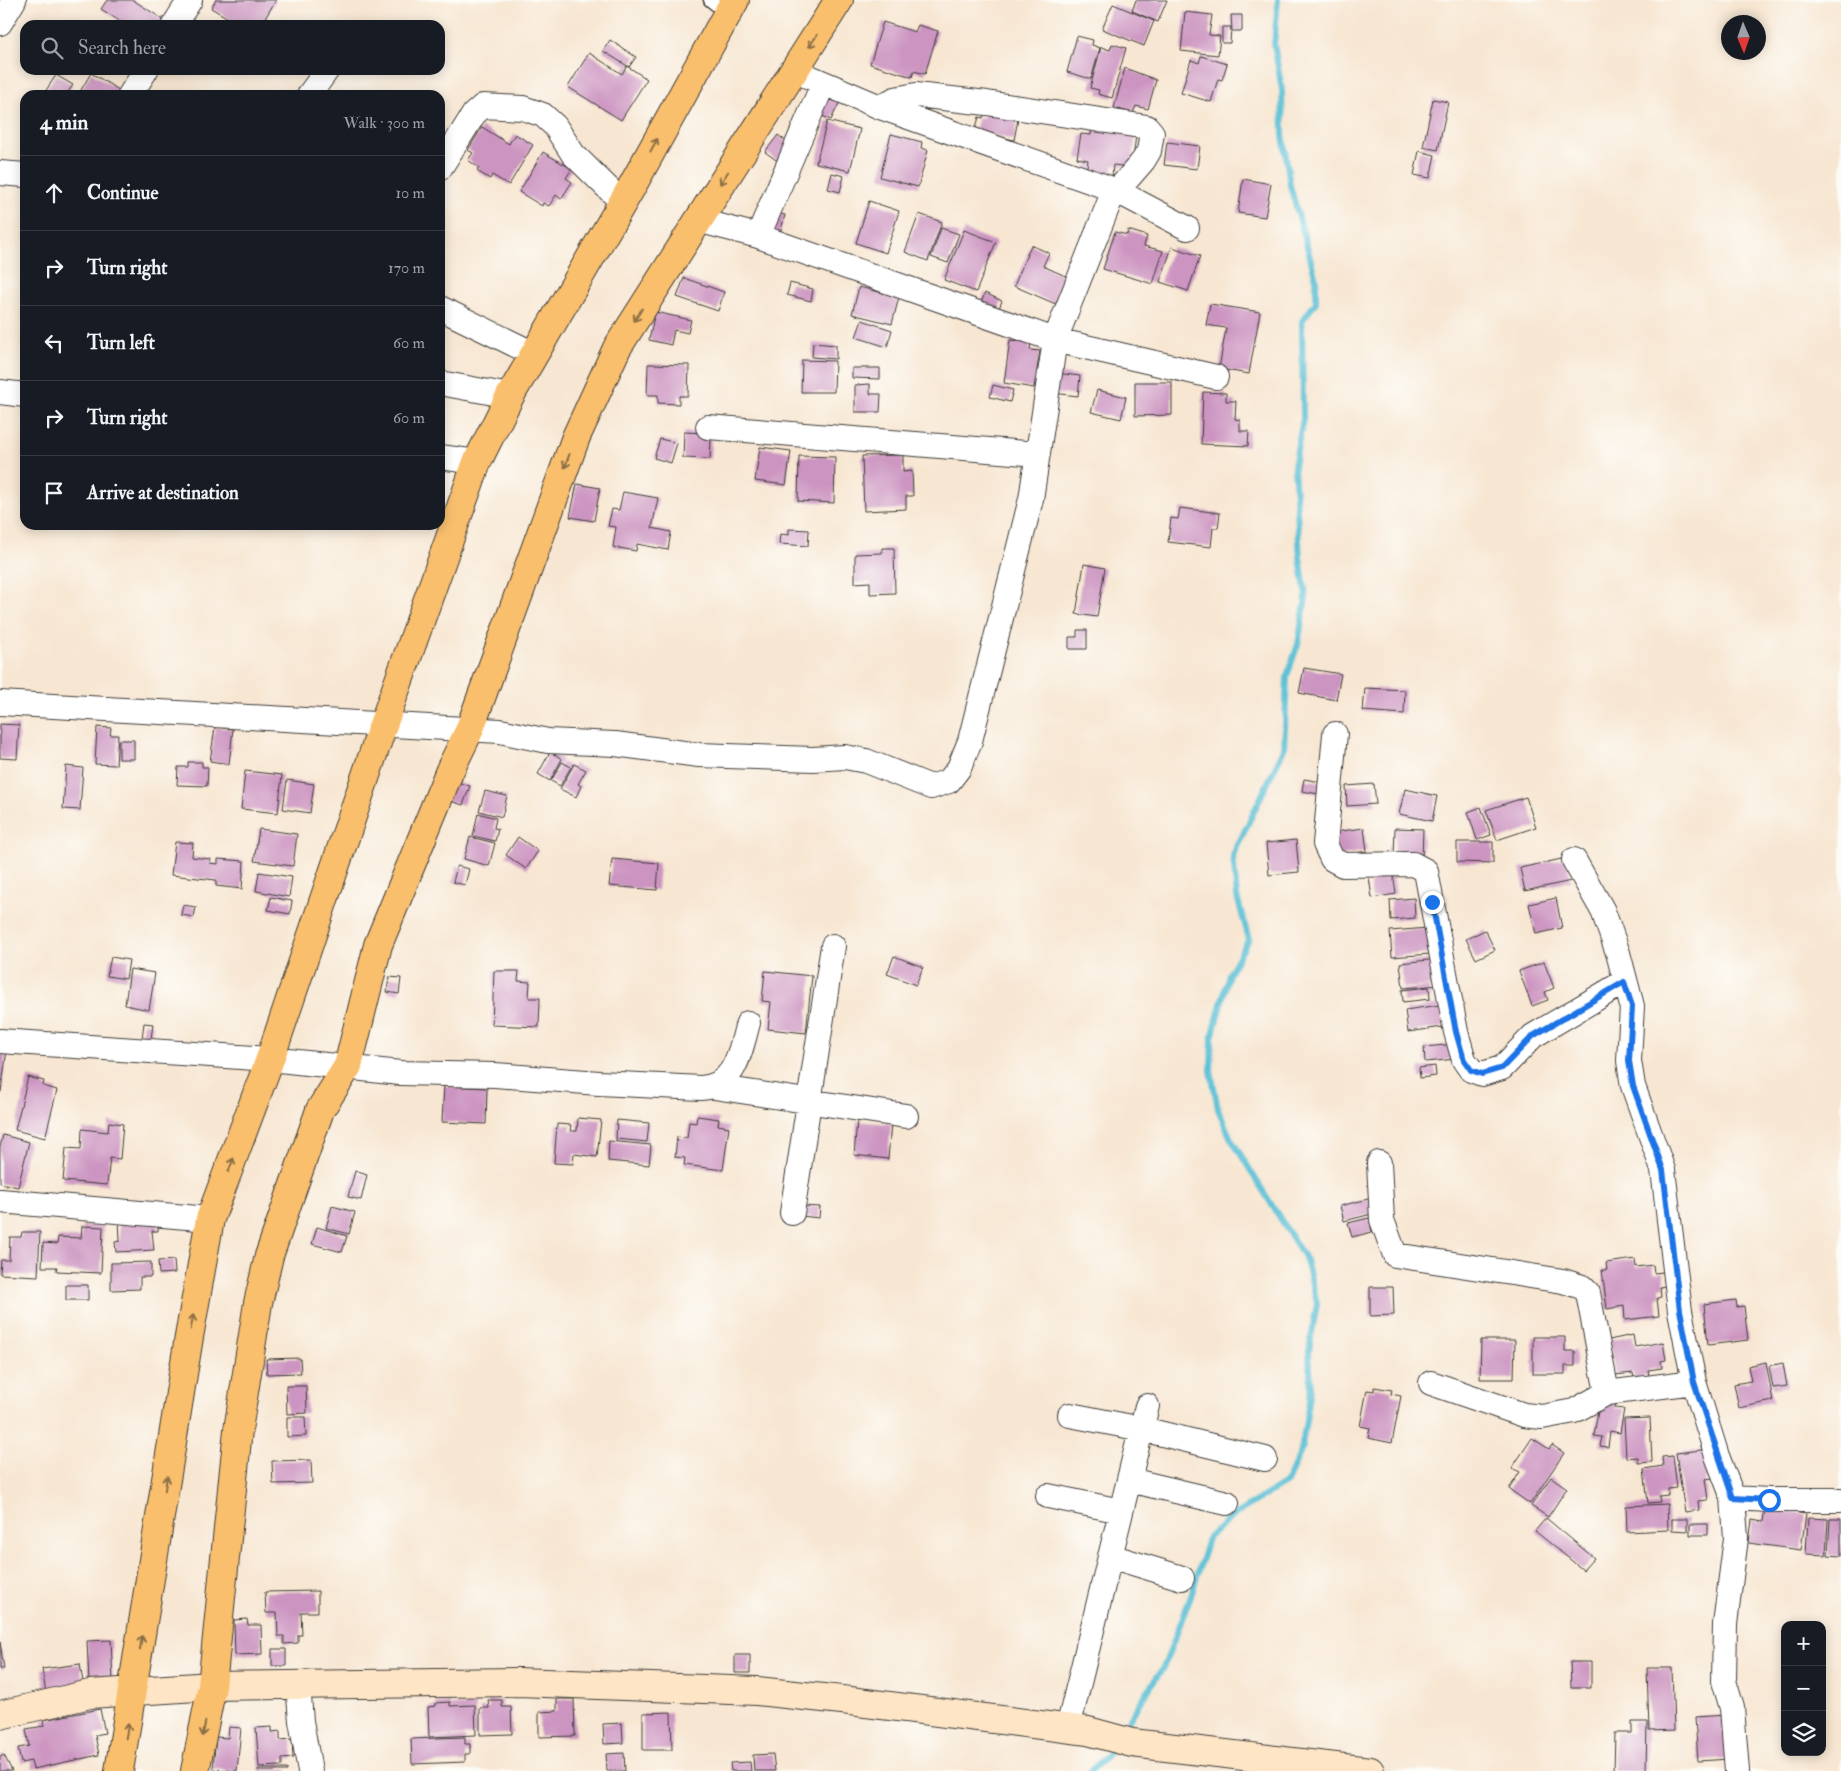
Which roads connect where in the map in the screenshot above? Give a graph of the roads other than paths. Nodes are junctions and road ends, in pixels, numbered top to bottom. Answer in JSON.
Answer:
{"nodes":[{"id":1,"x":14,"y":0,"type":"edge"},
{"id":2,"x":190,"y":0,"type":"edge"},
{"id":3,"x":839,"y":0,"type":"edge"},
{"id":4,"x":724,"y":4,"type":"edge"},
{"id":5,"x":177,"y":20,"type":"edge"},
{"id":6,"x":0,"y":23,"type":"edge"},
{"id":7,"x":794,"y":70,"type":"junction"},
{"id":8,"x":143,"y":75,"type":"edge"},
{"id":9,"x":324,"y":75,"type":"edge"},
{"id":10,"x":823,"y":84,"type":"junction"},
{"id":11,"x":133,"y":90,"type":"edge"},
{"id":12,"x":313,"y":90,"type":"edge"},
{"id":13,"x":880,"y":107,"type":"junction"},
{"id":14,"x":445,"y":160,"type":"edge"},
{"id":15,"x":0,"y":173,"type":"edge"},
{"id":16,"x":20,"y":175,"type":"edge"},
{"id":17,"x":1115,"y":190,"type":"junction"},
{"id":18,"x":621,"y":201,"type":"junction"},
{"id":19,"x":697,"y":220,"type":"junction"},
{"id":20,"x":1188,"y":228,"type":"dead end"},
{"id":21,"x":758,"y":236,"type":"junction"},
{"id":22,"x":445,"y":310,"type":"edge"},
{"id":23,"x":1055,"y":340,"type":"junction"},
{"id":24,"x":534,"y":354,"type":"junction"},
{"id":25,"x":1216,"y":377,"type":"dead end"},
{"id":26,"x":445,"y":384,"type":"edge"},
{"id":27,"x":0,"y":392,"type":"edge"},
{"id":28,"x":20,"y":395,"type":"edge"},
{"id":29,"x":510,"y":396,"type":"junction"},
{"id":30,"x":708,"y":427,"type":"dead end"},
{"id":31,"x":1038,"y":454,"type":"junction"},
{"id":32,"x":445,"y":458,"type":"edge"},
{"id":33,"x":477,"y":462,"type":"junction"},
{"id":34,"x":0,"y":704,"type":"edge"},
{"id":35,"x":383,"y":725,"type":"junction"},
{"id":36,"x":469,"y":731,"type":"junction"},
{"id":37,"x":1335,"y":734,"type":"dead end"},
{"id":38,"x":1574,"y":860,"type":"dead end"},
{"id":39,"x":833,"y":946,"type":"dead end"},
{"id":40,"x":1624,"y":982,"type":"junction"},
{"id":41,"x":748,"y":1023,"type":"dead end"},
{"id":42,"x":0,"y":1041,"type":"edge"},
{"id":43,"x":270,"y":1059,"type":"junction"},
{"id":44,"x":348,"y":1066,"type":"junction"},
{"id":45,"x":714,"y":1087,"type":"junction"},
{"id":46,"x":809,"y":1101,"type":"junction"},
{"id":47,"x":906,"y":1116,"type":"dead end"},
{"id":48,"x":1379,"y":1163,"type":"dead end"},
{"id":49,"x":0,"y":1201,"type":"edge"},
{"id":50,"x":792,"y":1214,"type":"dead end"},
{"id":51,"x":210,"y":1219,"type":"junction"},
{"id":52,"x":1431,"y":1382,"type":"dead end"},
{"id":53,"x":1694,"y":1382,"type":"junction"},
{"id":54,"x":1607,"y":1393,"type":"junction"},
{"id":55,"x":1147,"y":1406,"type":"dead end"},
{"id":56,"x":1070,"y":1415,"type":"dead end"},
{"id":57,"x":1142,"y":1429,"type":"junction"},
{"id":58,"x":1265,"y":1459,"type":"dead end"},
{"id":59,"x":1129,"y":1480,"type":"junction"},
{"id":60,"x":1048,"y":1496,"type":"dead end"},
{"id":61,"x":1733,"y":1498,"type":"junction"},
{"id":62,"x":1841,"y":1500,"type":"edge"},
{"id":63,"x":1227,"y":1503,"type":"dead end"},
{"id":64,"x":1122,"y":1511,"type":"junction"},
{"id":65,"x":1110,"y":1556,"type":"junction"},
{"id":66,"x":1182,"y":1578,"type":"dead end"},
{"id":67,"x":298,"y":1684,"type":"junction"},
{"id":68,"x":212,"y":1686,"type":"junction"},
{"id":69,"x":134,"y":1692,"type":"junction"},
{"id":70,"x":0,"y":1715,"type":"edge"},
{"id":71,"x":1078,"y":1730,"type":"junction"},
{"id":72,"x":1285,"y":1766,"type":"edge"},
{"id":73,"x":119,"y":1771,"type":"edge"},
{"id":74,"x":195,"y":1771,"type":"edge"},
{"id":75,"x":310,"y":1771,"type":"edge"},
{"id":76,"x":1370,"y":1771,"type":"edge"},
{"id":77,"x":1737,"y":1771,"type":"edge"}],
"edges":[{"from":1,"to":6,"type":"street"},
{"from":2,"to":5,"type":"street"},
{"from":3,"to":7,"type":"highway","one_way":true},
{"from":18,"to":4,"type":"highway","one_way":true},
{"from":7,"to":10,"type":"street"},
{"from":7,"to":19,"type":"highway","one_way":true},
{"from":8,"to":11,"type":"street"},
{"from":9,"to":12,"type":"street"},
{"from":10,"to":13,"type":"street"},
{"from":10,"to":21,"type":"street"},
{"from":13,"to":17,"type":"street"},
{"from":13,"to":17,"type":"street"},
{"from":14,"to":18,"type":"street"},
{"from":15,"to":16,"type":"street"},
{"from":17,"to":20,"type":"street"},
{"from":17,"to":23,"type":"street"},
{"from":18,"to":24,"type":"highway"},
{"from":19,"to":21,"type":"street"},
{"from":19,"to":36,"type":"highway","one_way":true},
{"from":21,"to":23,"type":"street"},
{"from":22,"to":24,"type":"street"},
{"from":23,"to":25,"type":"street"},
{"from":23,"to":31,"type":"street"},
{"from":24,"to":29,"type":"highway"},
{"from":26,"to":29,"type":"street"},
{"from":27,"to":28,"type":"street"},
{"from":29,"to":33,"type":"highway"},
{"from":30,"to":31,"type":"street"},
{"from":31,"to":36,"type":"street"},
{"from":32,"to":33,"type":"street"},
{"from":33,"to":35,"type":"highway"},
{"from":34,"to":35,"type":"street"},
{"from":35,"to":36,"type":"street"},
{"from":35,"to":43,"type":"highway"},
{"from":36,"to":44,"type":"highway"},
{"from":37,"to":40,"type":"street"},
{"from":38,"to":40,"type":"street"},
{"from":39,"to":46,"type":"street"},
{"from":40,"to":53,"type":"street"},
{"from":41,"to":45,"type":"street"},
{"from":42,"to":43,"type":"street"},
{"from":43,"to":44,"type":"street"},
{"from":51,"to":43,"type":"highway","one_way":true},
{"from":44,"to":45,"type":"street"},
{"from":44,"to":68,"type":"highway"},
{"from":45,"to":46,"type":"street"},
{"from":46,"to":47,"type":"street"},
{"from":46,"to":50,"type":"street"},
{"from":48,"to":54,"type":"street"},
{"from":49,"to":51,"type":"street"},
{"from":69,"to":51,"type":"highway","one_way":true},
{"from":52,"to":54,"type":"street"},
{"from":53,"to":54,"type":"street"},
{"from":53,"to":61,"type":"street"},
{"from":55,"to":57,"type":"street"},
{"from":56,"to":57,"type":"street"},
{"from":57,"to":58,"type":"street"},
{"from":57,"to":59,"type":"street"},
{"from":59,"to":63,"type":"street"},
{"from":59,"to":64,"type":"street"},
{"from":60,"to":64,"type":"street"},
{"from":61,"to":62,"type":"street"},
{"from":61,"to":77,"type":"street"},
{"from":64,"to":65,"type":"street"},
{"from":65,"to":66,"type":"street"},
{"from":65,"to":71,"type":"street"},
{"from":67,"to":68,"type":"street"},
{"from":67,"to":71,"type":"street"},
{"from":67,"to":75,"type":"street"},
{"from":68,"to":69,"type":"street"},
{"from":68,"to":74,"type":"highway","one_way":true},
{"from":69,"to":70,"type":"street"},
{"from":73,"to":69,"type":"highway","one_way":true},
{"from":71,"to":72,"type":"street"},
{"from":72,"to":76,"type":"street"}]}
